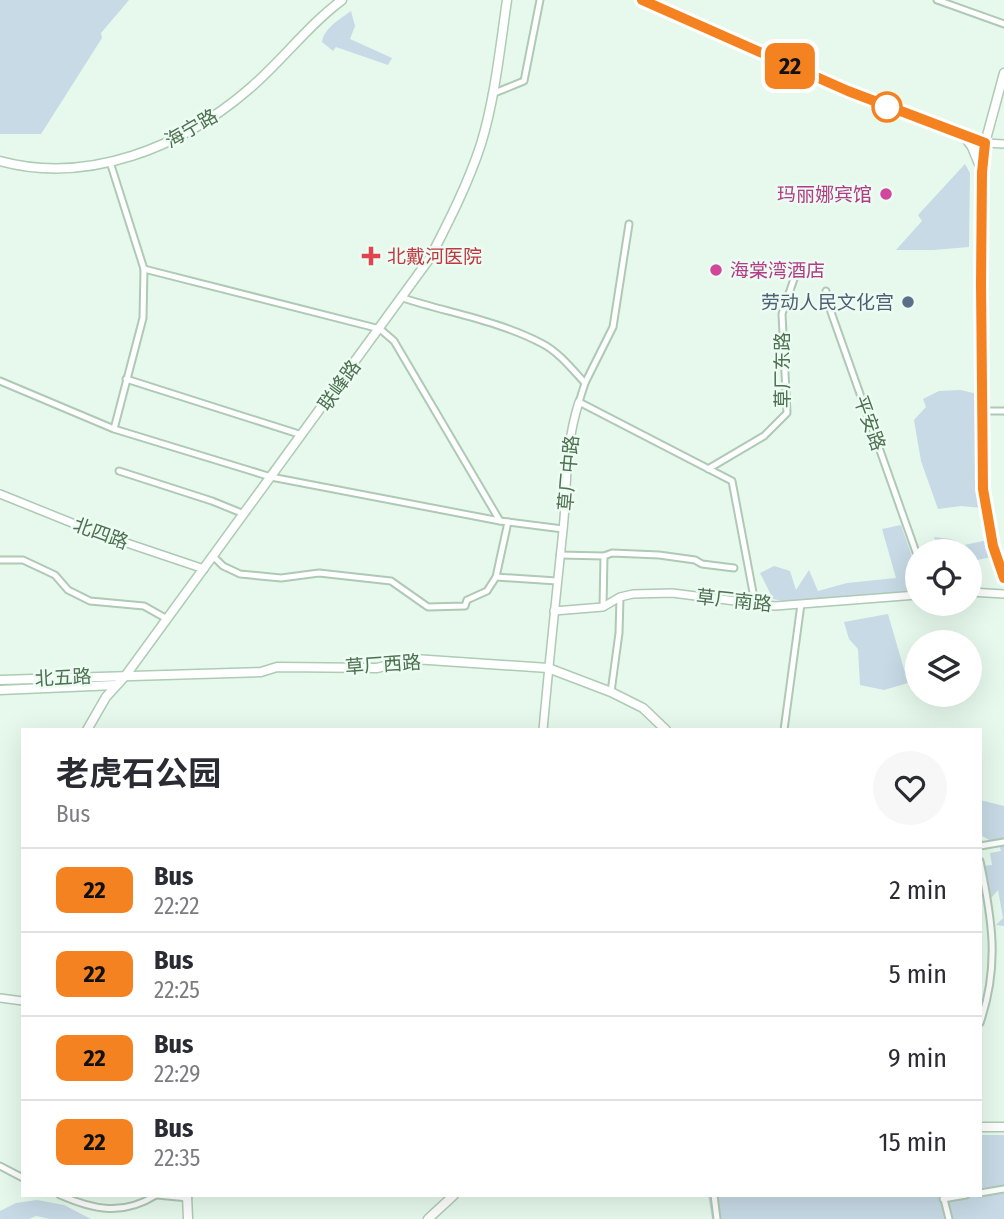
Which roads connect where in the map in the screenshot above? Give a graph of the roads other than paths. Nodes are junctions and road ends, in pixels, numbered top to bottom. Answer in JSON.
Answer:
{"nodes":[{"id":1,"x":342,"y":0,"type":"edge"},
{"id":2,"x":507,"y":0,"type":"edge"},
{"id":3,"x":540,"y":0,"type":"edge"},
{"id":4,"x":642,"y":0,"type":"edge"},
{"id":5,"x":937,"y":0,"type":"edge"},
{"id":6,"x":1004,"y":24,"type":"edge"},
{"id":7,"x":1004,"y":73,"type":"edge"},
{"id":8,"x":492,"y":94,"type":"junction"},
{"id":9,"x":962,"y":135,"type":"junction"},
{"id":10,"x":985,"y":143,"type":"junction"},
{"id":11,"x":1004,"y":144,"type":"edge"},
{"id":12,"x":0,"y":160,"type":"edge"},
{"id":13,"x":110,"y":162,"type":"junction"},
{"id":14,"x":982,"y":172,"type":"junction"},
{"id":15,"x":629,"y":224,"type":"dead end"},
{"id":16,"x":144,"y":269,"type":"junction"},
{"id":17,"x":795,"y":276,"type":"dead end"},
{"id":18,"x":826,"y":291,"type":"dead end"},
{"id":19,"x":403,"y":299,"type":"junction"},
{"id":20,"x":380,"y":329,"type":"junction"},
{"id":21,"x":126,"y":379,"type":"junction"},
{"id":22,"x":0,"y":381,"type":"edge"},
{"id":23,"x":585,"y":383,"type":"junction"},
{"id":24,"x":579,"y":402,"type":"junction"},
{"id":25,"x":983,"y":411,"type":"junction"},
{"id":26,"x":1004,"y":411,"type":"edge"},
{"id":27,"x":114,"y":429,"type":"junction"},
{"id":28,"x":302,"y":435,"type":"junction"},
{"id":29,"x":708,"y":469,"type":"junction"},
{"id":30,"x":119,"y":471,"type":"dead end"},
{"id":31,"x":271,"y":477,"type":"junction"},
{"id":32,"x":0,"y":494,"type":"edge"},
{"id":33,"x":244,"y":514,"type":"junction"},
{"id":34,"x":500,"y":521,"type":"junction"},
{"id":35,"x":508,"y":522,"type":"junction"},
{"id":36,"x":563,"y":529,"type":"junction"},
{"id":37,"x":911,"y":539,"type":"edge"},
{"id":38,"x":559,"y":555,"type":"junction"},
{"id":39,"x":213,"y":556,"type":"junction"},
{"id":40,"x":604,"y":556,"type":"junction"},
{"id":41,"x":0,"y":560,"type":"edge"},
{"id":42,"x":734,"y":568,"type":"dead end"},
{"id":43,"x":204,"y":569,"type":"junction"},
{"id":44,"x":496,"y":577,"type":"junction"},
{"id":45,"x":1004,"y":578,"type":"edge"},
{"id":46,"x":557,"y":580,"type":"junction"},
{"id":47,"x":982,"y":593,"type":"edge"},
{"id":48,"x":1004,"y":594,"type":"edge"},
{"id":49,"x":905,"y":596,"type":"edge"},
{"id":50,"x":620,"y":597,"type":"junction"},
{"id":51,"x":755,"y":603,"type":"junction"},
{"id":52,"x":801,"y":604,"type":"junction"},
{"id":53,"x":603,"y":607,"type":"junction"},
{"id":54,"x":554,"y":611,"type":"junction"},
{"id":55,"x":167,"y":619,"type":"junction"},
{"id":56,"x":548,"y":668,"type":"junction"},
{"id":57,"x":126,"y":676,"type":"junction"},
{"id":58,"x":0,"y":680,"type":"edge"},
{"id":59,"x":116,"y":685,"type":"junction"},
{"id":60,"x":0,"y":690,"type":"edge"},
{"id":61,"x":611,"y":692,"type":"junction"},
{"id":62,"x":88,"y":728,"type":"edge"},
{"id":63,"x":543,"y":728,"type":"edge"},
{"id":64,"x":664,"y":728,"type":"edge"},
{"id":65,"x":784,"y":728,"type":"edge"},
{"id":66,"x":1004,"y":842,"type":"edge"},
{"id":67,"x":982,"y":846,"type":"edge"},
{"id":68,"x":982,"y":871,"type":"edge"},
{"id":69,"x":0,"y":998,"type":"edge"},
{"id":70,"x":21,"y":1001,"type":"edge"},
{"id":71,"x":982,"y":1015,"type":"edge"},
{"id":72,"x":982,"y":1127,"type":"edge"},
{"id":73,"x":1004,"y":1127,"type":"edge"},
{"id":74,"x":0,"y":1166,"type":"edge"},
{"id":75,"x":21,"y":1177,"type":"edge"},
{"id":76,"x":1004,"y":1189,"type":"edge"},
{"id":77,"x":982,"y":1193,"type":"edge"},
{"id":78,"x":64,"y":1197,"type":"edge"},
{"id":79,"x":154,"y":1197,"type":"edge"},
{"id":80,"x":188,"y":1197,"type":"edge"},
{"id":81,"x":452,"y":1197,"type":"edge"},
{"id":82,"x":714,"y":1197,"type":"edge"},
{"id":83,"x":943,"y":1197,"type":"edge"},
{"id":84,"x":188,"y":1219,"type":"edge"},
{"id":85,"x":428,"y":1219,"type":"edge"},
{"id":86,"x":717,"y":1219,"type":"edge"},
{"id":87,"x":949,"y":1219,"type":"edge"}],
"edges":[{"from":1,"to":13,"type":"main road","name":"海宁路"},
{"from":2,"to":8,"type":"main road","name":"联峰路"},
{"from":3,"to":8,"type":"street"},
{"from":4,"to":9,"type":"main road"},
{"from":5,"to":6,"type":"street"},
{"from":7,"to":10,"type":"main road"},
{"from":8,"to":19,"type":"main road","name":"联峰路"},
{"from":9,"to":10,"type":"main road"},
{"from":9,"to":14,"type":"main road"},
{"from":10,"to":11,"type":"street"},
{"from":10,"to":14,"type":"main road"},
{"from":12,"to":13,"type":"main road","name":"海宁路"},
{"from":13,"to":16,"type":"street"},
{"from":14,"to":25,"type":"main road"},
{"from":15,"to":23,"type":"street","name":"草厂中路"},
{"from":16,"to":20,"type":"street"},
{"from":16,"to":21,"type":"street"},
{"from":17,"to":29,"type":"street","name":"草厂东路"},
{"from":18,"to":37,"type":"street","name":"平安路"},
{"from":19,"to":20,"type":"main road","name":"联峰路"},
{"from":19,"to":23,"type":"street"},
{"from":20,"to":28,"type":"main road","name":"联峰路"},
{"from":20,"to":34,"type":"street"},
{"from":21,"to":27,"type":"street"},
{"from":21,"to":28,"type":"street"},
{"from":22,"to":27,"type":"street"},
{"from":23,"to":24,"type":"street","name":"草厂中路"},
{"from":24,"to":29,"type":"street"},
{"from":24,"to":36,"type":"street","name":"草厂中路"},
{"from":25,"to":26,"type":"street"},
{"from":25,"to":45,"type":"main road"},
{"from":27,"to":31,"type":"street"},
{"from":28,"to":31,"type":"main road","name":"联峰路"},
{"from":29,"to":51,"type":"street"},
{"from":30,"to":33,"type":"street"},
{"from":31,"to":33,"type":"main road","name":"联峰路"},
{"from":31,"to":34,"type":"street"},
{"from":32,"to":43,"type":"street","name":"北四路"},
{"from":33,"to":39,"type":"main road","name":"联峰路"},
{"from":34,"to":35,"type":"street"},
{"from":35,"to":36,"type":"street"},
{"from":35,"to":44,"type":"street"},
{"from":36,"to":38,"type":"street","name":"草厂中路"},
{"from":38,"to":40,"type":"street"},
{"from":38,"to":46,"type":"street","name":"草厂中路"},
{"from":39,"to":43,"type":"main road","name":"联峰路"},
{"from":39,"to":44,"type":"street"},
{"from":40,"to":42,"type":"street"},
{"from":40,"to":53,"type":"street"},
{"from":41,"to":55,"type":"street"},
{"from":43,"to":55,"type":"main road","name":"联峰路"},
{"from":44,"to":46,"type":"street"},
{"from":46,"to":54,"type":"street","name":"草厂中路"},
{"from":47,"to":48,"type":"street"},
{"from":49,"to":52,"type":"street","name":"草厂南路"},
{"from":50,"to":51,"type":"street","name":"草厂南路"},
{"from":50,"to":53,"type":"street","name":"草厂南路"},
{"from":50,"to":61,"type":"street"},
{"from":51,"to":52,"type":"street","name":"草厂南路"},
{"from":52,"to":65,"type":"street"},
{"from":53,"to":54,"type":"street","name":"草厂南路"},
{"from":54,"to":56,"type":"street","name":"草厂中路"},
{"from":55,"to":57,"type":"main road","name":"联峰路"},
{"from":56,"to":57,"type":"main road","name":"草厂西路"},
{"from":56,"to":61,"type":"main road","name":"草厂西路"},
{"from":56,"to":63,"type":"street","name":"草厂中路"},
{"from":57,"to":58,"type":"main road","name":"北五路"},
{"from":57,"to":59,"type":"main road","name":"联峰路"},
{"from":59,"to":60,"type":"main road","name":"北五路"},
{"from":59,"to":62,"type":"main road","name":"联峰路"},
{"from":61,"to":64,"type":"main road","name":"草厂西路"},
{"from":66,"to":67,"type":"street"},
{"from":68,"to":71,"type":"street"},
{"from":69,"to":70,"type":"street"},
{"from":72,"to":73,"type":"main road"},
{"from":74,"to":75,"type":"street"},
{"from":76,"to":77,"type":"street"},
{"from":78,"to":79,"type":"street"},
{"from":80,"to":84,"type":"main road"},
{"from":81,"to":85,"type":"main road"},
{"from":82,"to":86,"type":"street"},
{"from":83,"to":87,"type":"street"}]}
